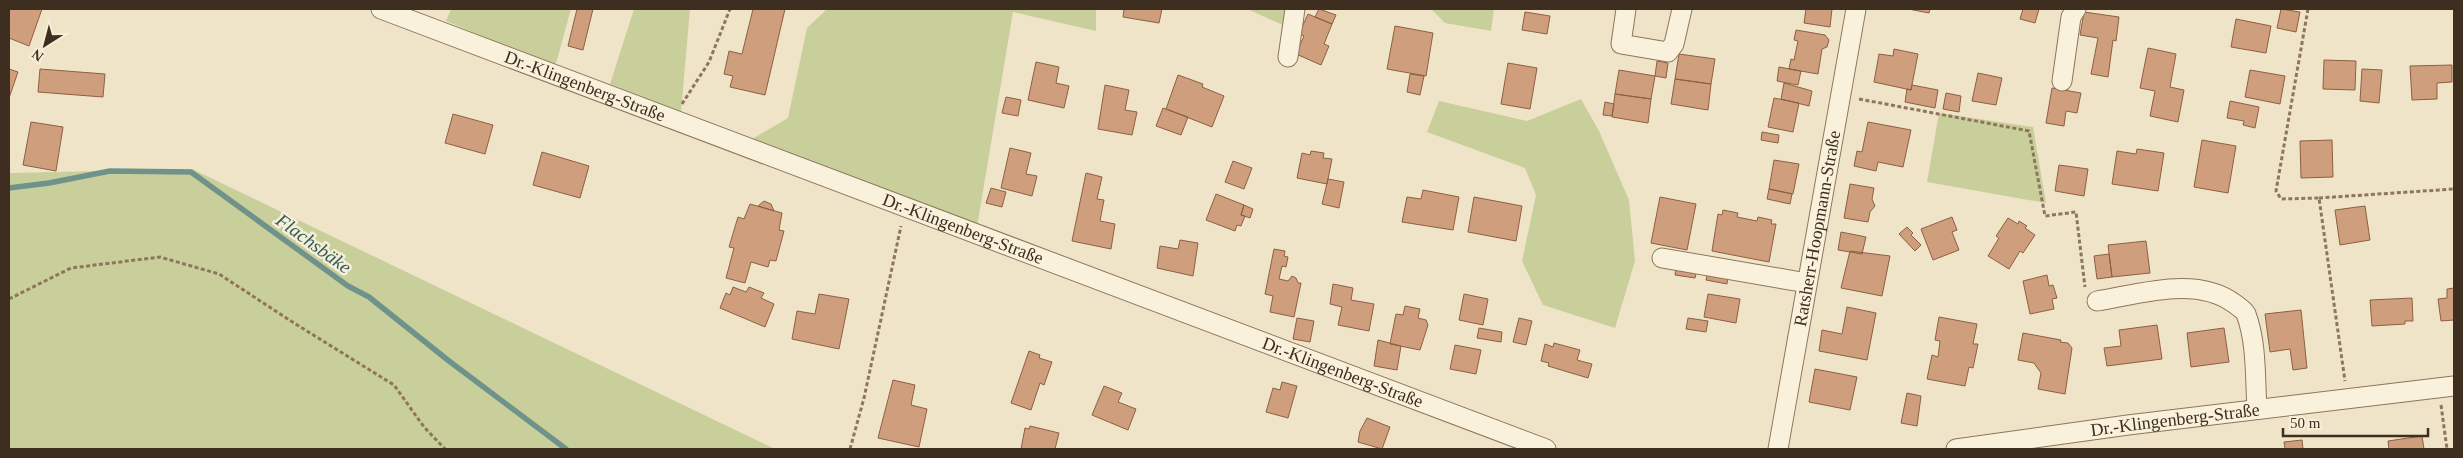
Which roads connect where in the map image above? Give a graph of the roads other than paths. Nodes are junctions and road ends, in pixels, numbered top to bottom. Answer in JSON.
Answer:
{"nodes":[{"id":1,"x":380,"y":9,"type":"edge"},
{"id":2,"x":1295,"y":9,"type":"edge"},
{"id":3,"x":1626,"y":9,"type":"edge"},
{"id":4,"x":1682,"y":9,"type":"edge"},
{"id":5,"x":1856,"y":9,"type":"edge"},
{"id":6,"x":2076,"y":9,"type":"edge"},
{"id":7,"x":1288,"y":57,"type":"dead end"},
{"id":8,"x":2062,"y":81,"type":"dead end"},
{"id":9,"x":1662,"y":258,"type":"dead end"},
{"id":10,"x":1807,"y":284,"type":"junction"},
{"id":11,"x":2097,"y":301,"type":"road end"},
{"id":12,"x":2446,"y":387,"type":"edge"},
{"id":13,"x":2257,"y":410,"type":"junction"},
{"id":14,"x":1546,"y":449,"type":"edge"},
{"id":15,"x":1778,"y":449,"type":"edge"},
{"id":16,"x":1956,"y":449,"type":"edge"}],
"edges":[{"from":1,"to":14,"type":"street","name":"Dr.-Klingenberg-Straße"},
{"from":2,"to":7,"type":"street"},
{"from":3,"to":4,"type":"street"},
{"from":5,"to":10,"type":"street","name":"Ratsherr-Hoopmann-Straße"},
{"from":6,"to":8,"type":"street"},
{"from":9,"to":10,"type":"street"},
{"from":10,"to":15,"type":"street","name":"Ratsherr-Hoopmann-Straße"},
{"from":11,"to":13,"type":"street"},
{"from":12,"to":13,"type":"street","name":"Dr.-Klingenberg-Straße"},
{"from":13,"to":16,"type":"street","name":"Dr.-Klingenberg-Straße"}]}
